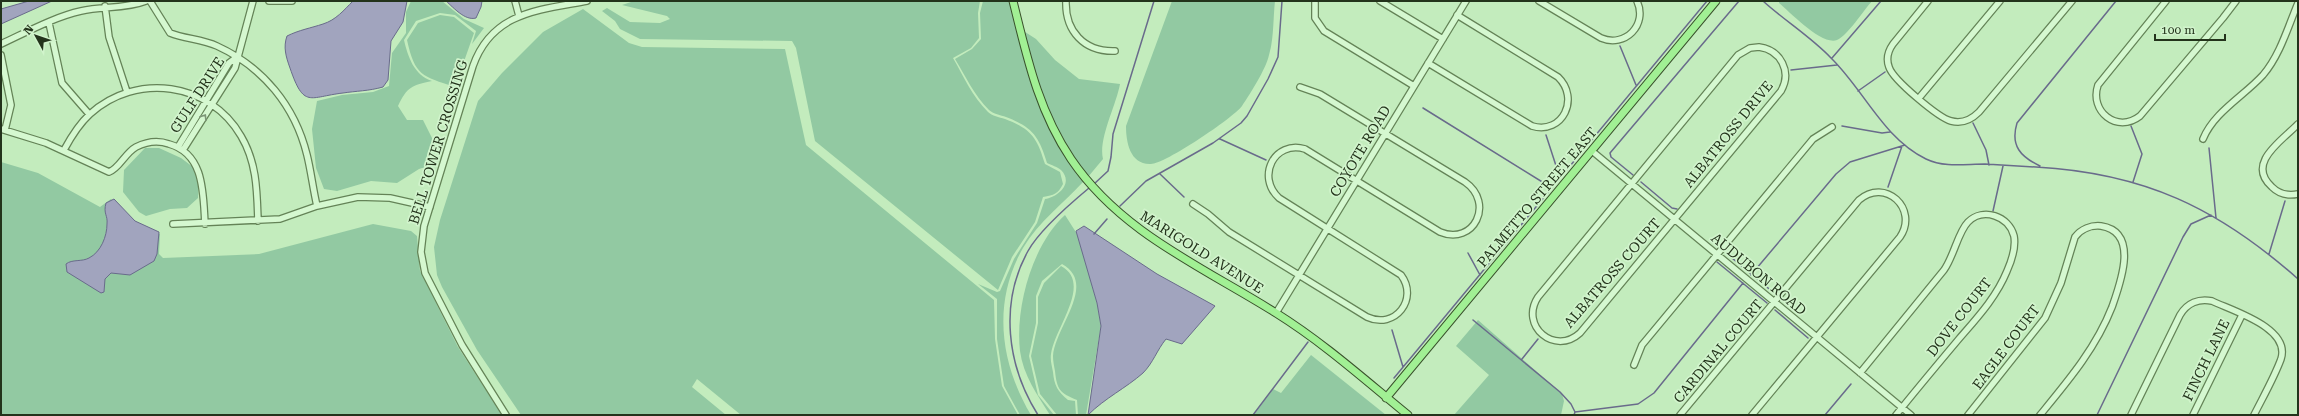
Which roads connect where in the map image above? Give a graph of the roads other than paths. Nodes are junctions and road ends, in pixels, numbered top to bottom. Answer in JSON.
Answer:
{"nodes":[{"id":1,"x":146,"y":1,"type":"edge"},
{"id":2,"x":150,"y":1,"type":"edge"},
{"id":3,"x":253,"y":1,"type":"edge"},
{"id":4,"x":269,"y":1,"type":"edge"},
{"id":5,"x":292,"y":1,"type":"edge"},
{"id":6,"x":515,"y":1,"type":"edge"},
{"id":7,"x":587,"y":1,"type":"edge"},
{"id":8,"x":1013,"y":1,"type":"edge"},
{"id":9,"x":1066,"y":1,"type":"edge"},
{"id":10,"x":1315,"y":1,"type":"edge"},
{"id":11,"x":1380,"y":1,"type":"edge"},
{"id":12,"x":1466,"y":1,"type":"edge"},
{"id":13,"x":1539,"y":1,"type":"edge"},
{"id":14,"x":1637,"y":1,"type":"edge"},
{"id":15,"x":1716,"y":1,"type":"edge"},
{"id":16,"x":1928,"y":1,"type":"edge"},
{"id":17,"x":2000,"y":1,"type":"edge"},
{"id":18,"x":2072,"y":1,"type":"edge"},
{"id":19,"x":2166,"y":1,"type":"edge"},
{"id":20,"x":2236,"y":1,"type":"edge"},
{"id":21,"x":2298,"y":2,"type":"edge"},
{"id":22,"x":569,"y":3,"type":"edge"},
{"id":23,"x":105,"y":6,"type":"junction"},
{"id":24,"x":1457,"y":15,"type":"junction"},
{"id":25,"x":518,"y":16,"type":"junction"},
{"id":26,"x":49,"y":23,"type":"junction"},
{"id":27,"x":1443,"y":39,"type":"junction"},
{"id":28,"x":1,"y":44,"type":"edge"},
{"id":29,"x":1115,"y":51,"type":"dead end"},
{"id":30,"x":1,"y":54,"type":"edge"},
{"id":31,"x":238,"y":57,"type":"junction"},
{"id":32,"x":1428,"y":62,"type":"junction"},
{"id":33,"x":1414,"y":86,"type":"junction"},
{"id":34,"x":1300,"y":87,"type":"dead end"},
{"id":35,"x":127,"y":92,"type":"junction"},
{"id":36,"x":1919,"y":98,"type":"junction"},
{"id":37,"x":206,"y":100,"type":"junction"},
{"id":38,"x":212,"y":104,"type":"junction"},
{"id":39,"x":89,"y":114,"type":"junction"},
{"id":40,"x":2298,"y":124,"type":"edge"},
{"id":41,"x":1832,"y":128,"type":"dead end"},
{"id":42,"x":3,"y":130,"type":"edge"},
{"id":43,"x":1385,"y":133,"type":"junction"},
{"id":44,"x":2202,"y":139,"type":"dead end"},
{"id":45,"x":178,"y":147,"type":"junction"},
{"id":46,"x":64,"y":150,"type":"junction"},
{"id":47,"x":183,"y":150,"type":"junction"},
{"id":48,"x":1592,"y":151,"type":"junction"},
{"id":49,"x":1356,"y":180,"type":"junction"},
{"id":50,"x":1632,"y":183,"type":"junction"},
{"id":51,"x":2298,"y":194,"type":"edge"},
{"id":52,"x":1193,"y":204,"type":"dead end"},
{"id":53,"x":317,"y":206,"type":"junction"},
{"id":54,"x":430,"y":207,"type":"junction"},
{"id":55,"x":1675,"y":219,"type":"junction"},
{"id":56,"x":258,"y":222,"type":"junction"},
{"id":57,"x":173,"y":224,"type":"dead end"},
{"id":58,"x":205,"y":224,"type":"junction"},
{"id":59,"x":1327,"y":228,"type":"junction"},
{"id":60,"x":1717,"y":254,"type":"junction"},
{"id":61,"x":1299,"y":275,"type":"junction"},
{"id":62,"x":1774,"y":302,"type":"junction"},
{"id":63,"x":1276,"y":313,"type":"junction"},
{"id":64,"x":2242,"y":315,"type":"junction"},
{"id":65,"x":1817,"y":337,"type":"junction"},
{"id":66,"x":1634,"y":365,"type":"dead end"},
{"id":67,"x":1860,"y":373,"type":"junction"},
{"id":68,"x":1386,"y":398,"type":"junction"},
{"id":69,"x":1902,"y":408,"type":"junction"},
{"id":70,"x":506,"y":415,"type":"edge"},
{"id":71,"x":1408,"y":415,"type":"edge"},
{"id":72,"x":1680,"y":415,"type":"edge"},
{"id":73,"x":1752,"y":415,"type":"edge"},
{"id":74,"x":1896,"y":415,"type":"edge"},
{"id":75,"x":1911,"y":415,"type":"edge"},
{"id":76,"x":1968,"y":415,"type":"edge"},
{"id":77,"x":2040,"y":415,"type":"edge"},
{"id":78,"x":2131,"y":415,"type":"edge"},
{"id":79,"x":2193,"y":415,"type":"edge"},
{"id":80,"x":2254,"y":415,"type":"edge"}],
"edges":[{"from":1,"to":23,"type":"street"},
{"from":2,"to":31,"type":"street"},
{"from":3,"to":31,"type":"street","name":"GULF DRIVE"},
{"from":4,"to":5,"type":"street"},
{"from":6,"to":25,"type":"street"},
{"from":7,"to":22,"type":"street","name":"BELL TOWER CROSSING"},
{"from":8,"to":63,"type":"main road","name":"MARIGOLD AVENUE"},
{"from":9,"to":29,"type":"street"},
{"from":10,"to":33,"type":"street"},
{"from":11,"to":27,"type":"street"},
{"from":12,"to":24,"type":"street","name":"COYOTE ROAD"},
{"from":13,"to":14,"type":"street"},
{"from":15,"to":48,"type":"main road","name":"PALMETTO STREET EAST"},
{"from":16,"to":36,"type":"street"},
{"from":17,"to":36,"type":"street"},
{"from":18,"to":36,"type":"street"},
{"from":19,"to":20,"type":"street"},
{"from":21,"to":44,"type":"street"},
{"from":22,"to":25,"type":"street","name":"BELL TOWER CROSSING"},
{"from":23,"to":26,"type":"street"},
{"from":23,"to":35,"type":"street"},
{"from":24,"to":27,"type":"street","name":"COYOTE ROAD"},
{"from":24,"to":32,"type":"street"},
{"from":25,"to":54,"type":"street","name":"BELL TOWER CROSSING"},
{"from":26,"to":28,"type":"street"},
{"from":26,"to":39,"type":"street"},
{"from":27,"to":32,"type":"street","name":"COYOTE ROAD"},
{"from":30,"to":42,"type":"street"},
{"from":31,"to":37,"type":"street","name":"GULF DRIVE"},
{"from":31,"to":38,"type":"street","name":"GULF DRIVE"},
{"from":31,"to":53,"type":"street"},
{"from":32,"to":33,"type":"street","name":"COYOTE ROAD"},
{"from":33,"to":43,"type":"street","name":"COYOTE ROAD"},
{"from":34,"to":43,"type":"street"},
{"from":35,"to":37,"type":"street"},
{"from":35,"to":39,"type":"street"},
{"from":37,"to":38,"type":"street"},
{"from":37,"to":45,"type":"street","name":"GULF DRIVE"},
{"from":47,"to":38,"type":"street","name":"GULF DRIVE","one_way":true},
{"from":38,"to":56,"type":"street"},
{"from":39,"to":46,"type":"street"},
{"from":40,"to":51,"type":"street"},
{"from":41,"to":60,"type":"street"},
{"from":42,"to":46,"type":"street"},
{"from":43,"to":49,"type":"street","name":"COYOTE ROAD"},
{"from":43,"to":49,"type":"street"},
{"from":45,"to":46,"type":"street"},
{"from":45,"to":47,"type":"street"},
{"from":47,"to":58,"type":"street"},
{"from":48,"to":50,"type":"street","name":"AUDUBON ROAD"},
{"from":48,"to":68,"type":"main road","name":"PALMETTO STREET EAST"},
{"from":49,"to":59,"type":"street","name":"COYOTE ROAD"},
{"from":49,"to":59,"type":"street"},
{"from":50,"to":55,"type":"street","name":"AUDUBON ROAD"},
{"from":50,"to":55,"type":"street","name":"ALBATROSS COURT"},
{"from":50,"to":55,"type":"street","name":"ALBATROSS DRIVE"},
{"from":52,"to":61,"type":"street"},
{"from":53,"to":54,"type":"street"},
{"from":53,"to":56,"type":"street"},
{"from":54,"to":70,"type":"street","name":"BELL TOWER CROSSING"},
{"from":55,"to":60,"type":"street","name":"AUDUBON ROAD"},
{"from":56,"to":58,"type":"street"},
{"from":57,"to":58,"type":"street"},
{"from":59,"to":61,"type":"street","name":"COYOTE ROAD"},
{"from":59,"to":61,"type":"street"},
{"from":60,"to":62,"type":"street","name":"AUDUBON ROAD"},
{"from":60,"to":66,"type":"street"},
{"from":61,"to":63,"type":"street","name":"COYOTE ROAD"},
{"from":62,"to":65,"type":"street","name":"AUDUBON ROAD"},
{"from":62,"to":65,"type":"street","name":"CARDINAL COURT"},
{"from":62,"to":72,"type":"street","name":"CARDINAL COURT"},
{"from":63,"to":68,"type":"main road","name":"MARIGOLD AVENUE"},
{"from":64,"to":78,"type":"street"},
{"from":64,"to":79,"type":"street","name":"FINCH LANE"},
{"from":64,"to":80,"type":"street"},
{"from":65,"to":67,"type":"street","name":"AUDUBON ROAD"},
{"from":65,"to":73,"type":"street"},
{"from":67,"to":69,"type":"street","name":"AUDUBON ROAD"},
{"from":67,"to":69,"type":"street","name":"DOVE COURT"},
{"from":68,"to":71,"type":"main road","name":"MARIGOLD AVENUE"},
{"from":69,"to":74,"type":"street","name":"DOVE COURT"},
{"from":69,"to":75,"type":"street","name":"AUDUBON ROAD"},
{"from":76,"to":77,"type":"street","name":"EAGLE COURT"}]}
